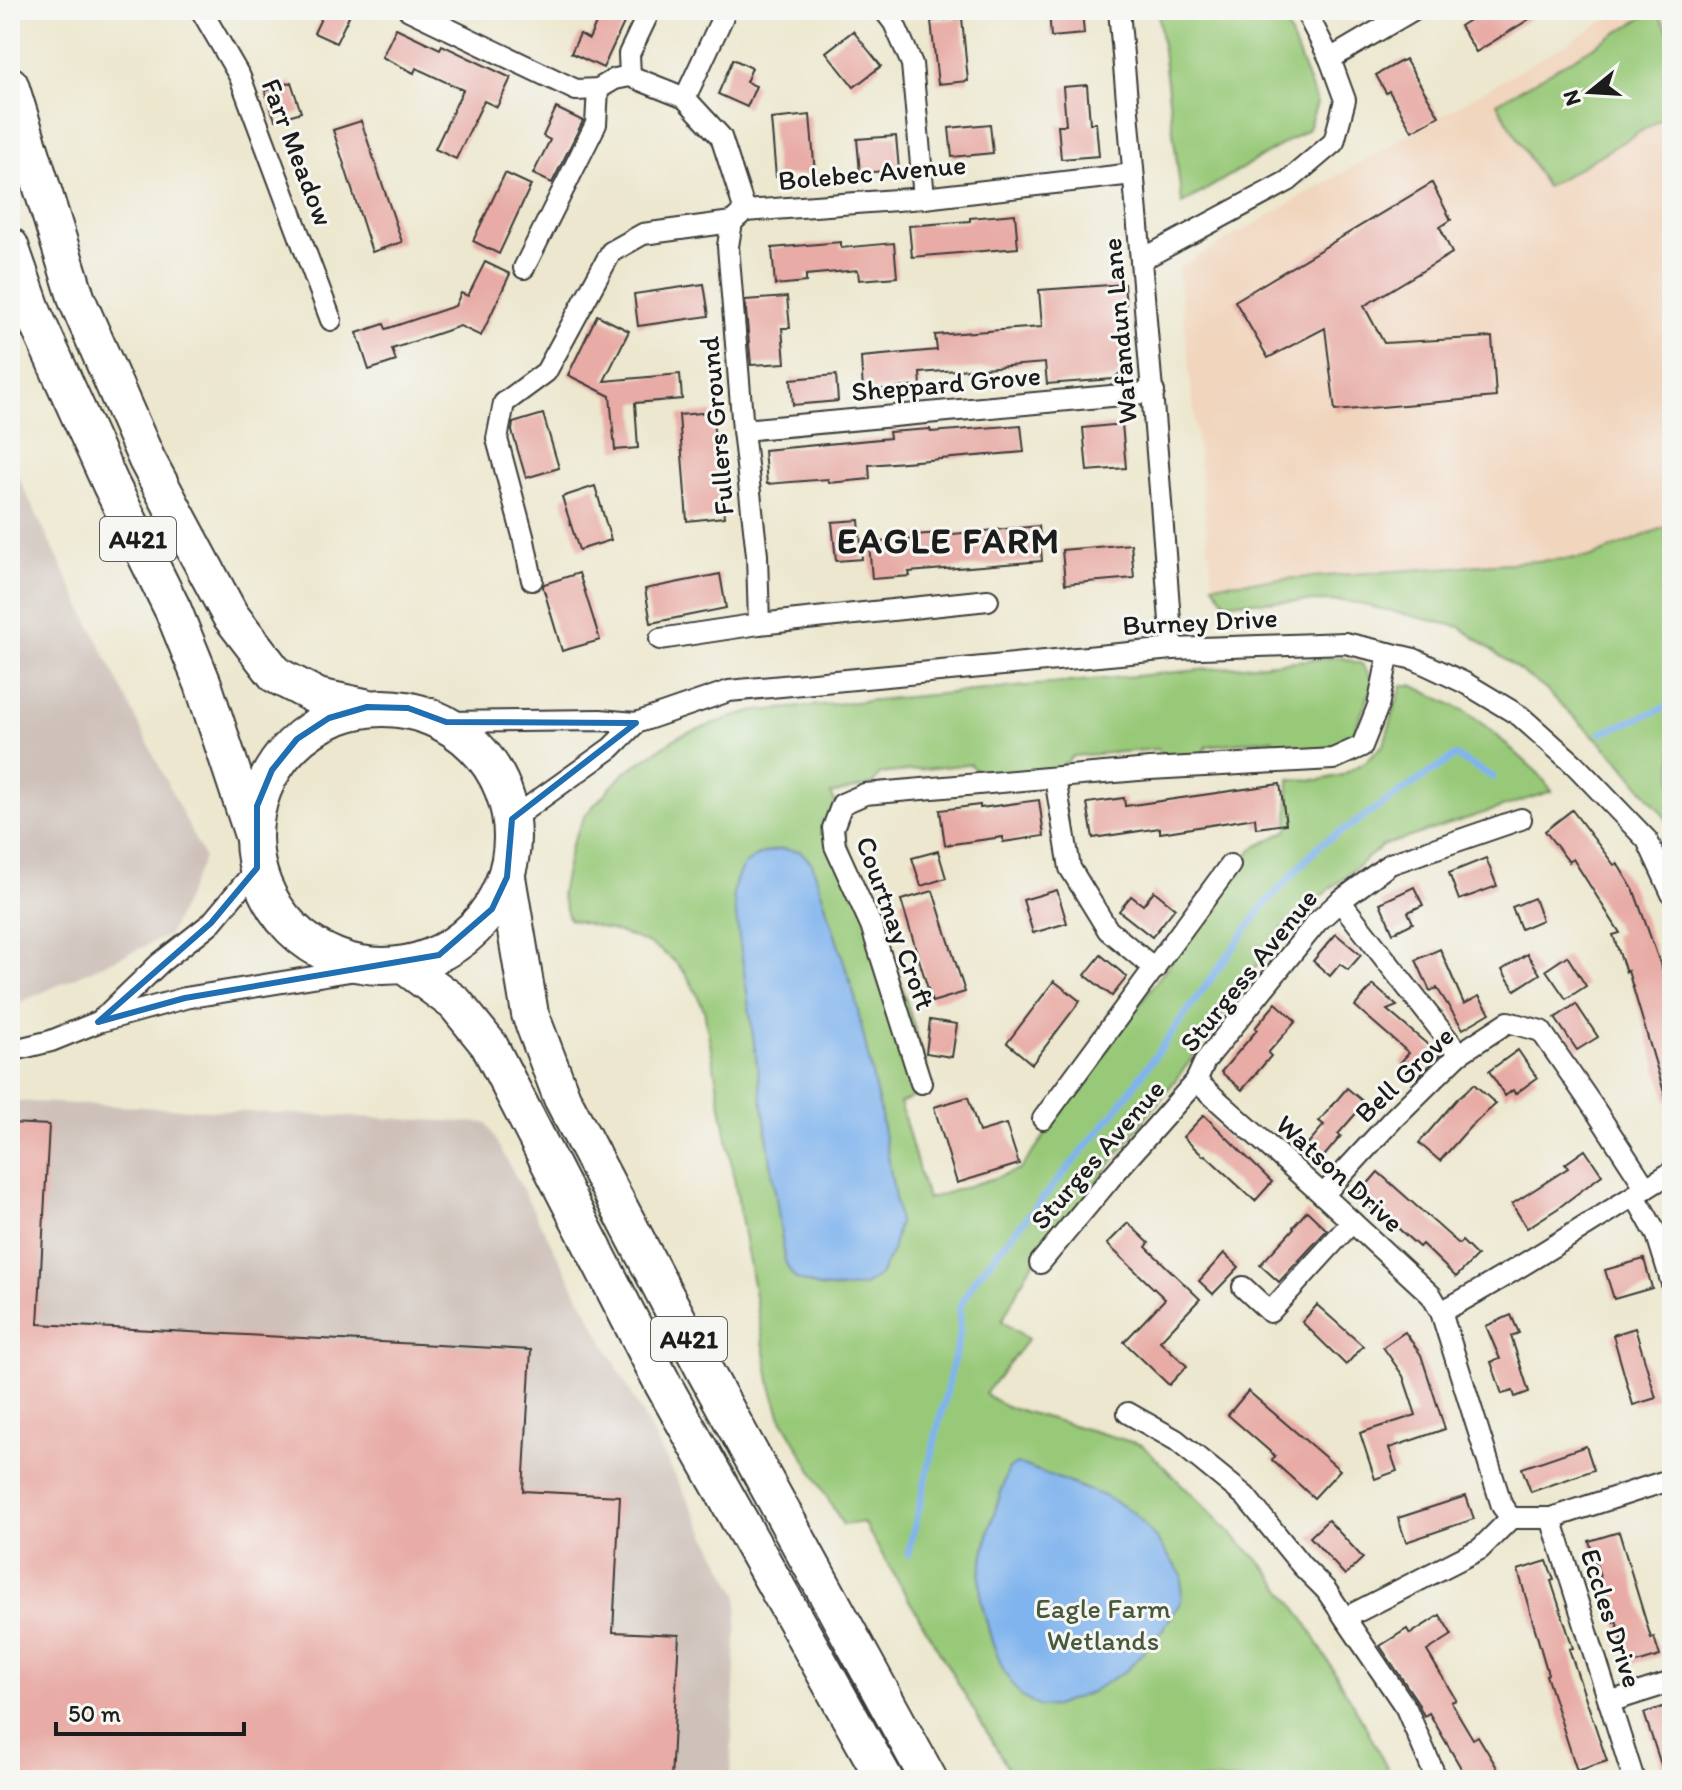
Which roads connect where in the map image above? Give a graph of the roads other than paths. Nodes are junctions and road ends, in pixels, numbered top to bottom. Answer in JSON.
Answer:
{"nodes":[{"id":1,"x":201,"y":10,"type":"edge"},
{"id":2,"x":409,"y":10,"type":"edge"},
{"id":3,"x":650,"y":10,"type":"edge"},
{"id":4,"x":726,"y":10,"type":"edge"},
{"id":5,"x":884,"y":10,"type":"edge"},
{"id":6,"x":1119,"y":10,"type":"edge"},
{"id":7,"x":1305,"y":10,"type":"edge"},
{"id":8,"x":1413,"y":10,"type":"edge"},
{"id":9,"x":434,"y":15,"type":"edge"},
{"id":10,"x":1330,"y":59,"type":"junction"},
{"id":11,"x":630,"y":76,"type":"junction"},
{"id":12,"x":10,"y":85,"type":"edge"},
{"id":13,"x":598,"y":89,"type":"junction"},
{"id":14,"x":685,"y":98,"type":"junction"},
{"id":15,"x":1133,"y":174,"type":"junction"},
{"id":16,"x":924,"y":198,"type":"junction"},
{"id":17,"x":738,"y":216,"type":"junction"},
{"id":18,"x":10,"y":246,"type":"edge"},
{"id":19,"x":1141,"y":260,"type":"junction"},
{"id":20,"x":524,"y":268,"type":"dead end"},
{"id":21,"x":331,"y":320,"type":"dead end"},
{"id":22,"x":1154,"y":392,"type":"junction"},
{"id":23,"x":743,"y":430,"type":"junction"},
{"id":24,"x":532,"y":580,"type":"dead end"},
{"id":25,"x":988,"y":600,"type":"dead end"},
{"id":26,"x":759,"y":624,"type":"junction"},
{"id":27,"x":660,"y":639,"type":"dead end"},
{"id":28,"x":1172,"y":649,"type":"junction"},
{"id":29,"x":1389,"y":653,"type":"junction"},
{"id":30,"x":367,"y":707,"type":"junction"},
{"id":31,"x":446,"y":722,"type":"junction"},
{"id":32,"x":636,"y":723,"type":"junction"},
{"id":33,"x":1055,"y":778,"type":"junction"},
{"id":34,"x":512,"y":819,"type":"junction"},
{"id":35,"x":1521,"y":819,"type":"dead end"},
{"id":36,"x":255,"y":852,"type":"junction"},
{"id":37,"x":1230,"y":865,"type":"dead end"},
{"id":38,"x":507,"y":877,"type":"junction"},
{"id":39,"x":1672,"y":894,"type":"edge"},
{"id":40,"x":1340,"y":901,"type":"junction"},
{"id":41,"x":390,"y":966,"type":"junction"},
{"id":42,"x":1155,"y":969,"type":"junction"},
{"id":43,"x":98,"y":1022,"type":"junction"},
{"id":44,"x":10,"y":1051,"type":"edge"},
{"id":45,"x":1459,"y":1054,"type":"junction"},
{"id":46,"x":1196,"y":1081,"type":"junction"},
{"id":47,"x":921,"y":1083,"type":"dead end"},
{"id":48,"x":1043,"y":1119,"type":"dead end"},
{"id":49,"x":1672,"y":1172,"type":"edge"},
{"id":50,"x":1640,"y":1192,"type":"junction"},
{"id":51,"x":1323,"y":1195,"type":"junction"},
{"id":52,"x":1352,"y":1222,"type":"junction"},
{"id":53,"x":1040,"y":1263,"type":"dead end"},
{"id":54,"x":1672,"y":1284,"type":"edge"},
{"id":55,"x":1243,"y":1287,"type":"dead end"},
{"id":56,"x":1441,"y":1312,"type":"junction"},
{"id":57,"x":1128,"y":1413,"type":"dead end"},
{"id":58,"x":1672,"y":1479,"type":"edge"},
{"id":59,"x":1511,"y":1518,"type":"junction"},
{"id":60,"x":1551,"y":1518,"type":"junction"},
{"id":61,"x":1345,"y":1618,"type":"junction"},
{"id":62,"x":1672,"y":1682,"type":"edge"},
{"id":63,"x":1609,"y":1702,"type":"junction"},
{"id":64,"x":885,"y":1780,"type":"edge"},
{"id":65,"x":929,"y":1780,"type":"edge"},
{"id":66,"x":1437,"y":1780,"type":"edge"},
{"id":67,"x":1634,"y":1780,"type":"edge"}],
"edges":[{"from":1,"to":21,"type":"street","name":"Farr Meadow"},
{"from":2,"to":9,"type":"street"},
{"from":3,"to":11,"type":"street"},
{"from":4,"to":14,"type":"street"},
{"from":5,"to":16,"type":"street"},
{"from":6,"to":15,"type":"street","name":"Wafandun Lane"},
{"from":7,"to":10,"type":"street"},
{"from":8,"to":10,"type":"street"},
{"from":9,"to":13,"type":"street"},
{"from":10,"to":19,"type":"street"},
{"from":11,"to":13,"type":"street"},
{"from":11,"to":14,"type":"street","name":"Bolebec Avenue"},
{"from":12,"to":30,"type":"highway","number":"A421"},
{"from":13,"to":20,"type":"street"},
{"from":14,"to":17,"type":"street","name":"Bolebec Avenue"},
{"from":15,"to":16,"type":"street","name":"Bolebec Avenue"},
{"from":15,"to":19,"type":"street","name":"Wafandun Lane"},
{"from":16,"to":17,"type":"street","name":"Bolebec Avenue"},
{"from":17,"to":23,"type":"street","name":"Fullers Ground"},
{"from":17,"to":24,"type":"street"},
{"from":18,"to":36,"type":"highway","number":"A421"},
{"from":19,"to":22,"type":"street","name":"Wafandun Lane"},
{"from":22,"to":23,"type":"street","name":"Sheppard Grove"},
{"from":22,"to":28,"type":"street","name":"Wafandun Lane"},
{"from":23,"to":26,"type":"street","name":"Fullers Ground"},
{"from":25,"to":26,"type":"street"},
{"from":26,"to":27,"type":"street"},
{"from":28,"to":29,"type":"street","name":"Burney Drive"},
{"from":28,"to":32,"type":"street","name":"Burney Drive"},
{"from":29,"to":33,"type":"street","name":"Courtnay Croft"},
{"from":29,"to":39,"type":"street","name":"Burney Drive"},
{"from":30,"to":31,"type":"highway"},
{"from":30,"to":36,"type":"highway"},
{"from":31,"to":32,"type":"street"},
{"from":31,"to":34,"type":"highway"},
{"from":32,"to":34,"type":"street"},
{"from":33,"to":42,"type":"street"},
{"from":33,"to":47,"type":"street","name":"Courtnay Croft"},
{"from":34,"to":38,"type":"highway"},
{"from":35,"to":40,"type":"street","name":"Sturgess Avenue"},
{"from":36,"to":41,"type":"highway"},
{"from":36,"to":43,"type":"street"},
{"from":37,"to":42,"type":"street"},
{"from":38,"to":41,"type":"highway"},
{"from":38,"to":65,"type":"highway","number":"A421"},
{"from":40,"to":45,"type":"street"},
{"from":40,"to":46,"type":"street","name":"Sturgess Avenue"},
{"from":41,"to":43,"type":"street"},
{"from":41,"to":64,"type":"highway","number":"A421"},
{"from":42,"to":48,"type":"street"},
{"from":43,"to":44,"type":"street"},
{"from":45,"to":50,"type":"street","name":"Bell Grove"},
{"from":45,"to":51,"type":"street","name":"Bell Grove"},
{"from":46,"to":51,"type":"street","name":"Watson Drive"},
{"from":46,"to":53,"type":"street","name":"Sturges Avenue"},
{"from":49,"to":50,"type":"street"},
{"from":50,"to":54,"type":"street","name":"Bell Grove"},
{"from":50,"to":56,"type":"street"},
{"from":51,"to":52,"type":"street","name":"Watson Drive"},
{"from":52,"to":55,"type":"street"},
{"from":52,"to":56,"type":"street","name":"Watson Drive"},
{"from":56,"to":59,"type":"street"},
{"from":57,"to":61,"type":"street"},
{"from":58,"to":60,"type":"street"},
{"from":59,"to":60,"type":"street"},
{"from":59,"to":61,"type":"street"},
{"from":60,"to":63,"type":"street","name":"Eccles Drive"},
{"from":61,"to":66,"type":"street"},
{"from":62,"to":63,"type":"street"},
{"from":63,"to":67,"type":"street","name":"Eccles Drive"}]}
